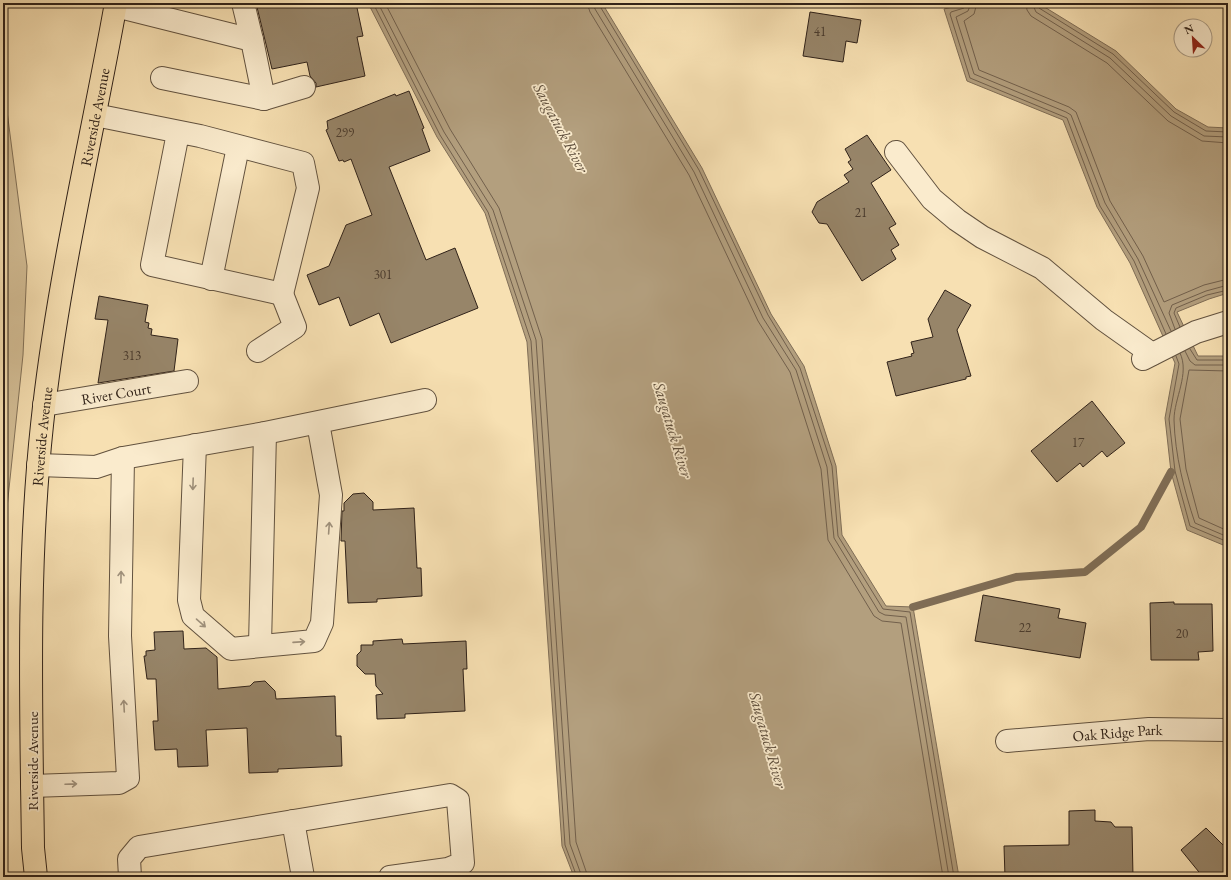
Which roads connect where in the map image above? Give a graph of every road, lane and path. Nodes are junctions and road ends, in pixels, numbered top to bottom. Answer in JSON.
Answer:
{"nodes":[{"id":1,"x":243,"y":3,"type":"edge"},
{"id":2,"x":116,"y":4,"type":"edge"},
{"id":3,"x":252,"y":40,"type":"junction"},
{"id":4,"x":162,"y":78,"type":"dead end"},
{"id":5,"x":304,"y":87,"type":"dead end"},
{"id":6,"x":264,"y":99,"type":"junction"},
{"id":7,"x":95,"y":115,"type":"junction"},
{"id":8,"x":178,"y":133,"type":"junction"},
{"id":9,"x":238,"y":147,"type":"junction"},
{"id":10,"x":896,"y":152,"type":"dead end"},
{"id":11,"x":211,"y":279,"type":"junction"},
{"id":12,"x":282,"y":294,"type":"junction"},
{"id":13,"x":1228,"y":322,"type":"edge"},
{"id":14,"x":258,"y":351,"type":"dead end"},
{"id":15,"x":187,"y":381,"type":"dead end"},
{"id":16,"x":425,"y":400,"type":"dead end"},
{"id":17,"x":44,"y":406,"type":"junction"},
{"id":18,"x":318,"y":423,"type":"junction"},
{"id":19,"x":265,"y":433,"type":"junction"},
{"id":20,"x":195,"y":445,"type":"junction"},
{"id":21,"x":122,"y":458,"type":"junction"},
{"id":22,"x":38,"y":465,"type":"junction"},
{"id":23,"x":260,"y":645,"type":"junction"},
{"id":24,"x":1228,"y":730,"type":"edge"},
{"id":25,"x":1007,"y":741,"type":"dead end"},
{"id":26,"x":32,"y":786,"type":"junction"},
{"id":27,"x":294,"y":821,"type":"junction"},
{"id":28,"x":36,"y":877,"type":"edge"},
{"id":29,"x":130,"y":877,"type":"edge"},
{"id":30,"x":303,"y":877,"type":"edge"},
{"id":31,"x":390,"y":877,"type":"edge"}],
"edges":[{"from":1,"to":3,"type":"street"},
{"from":2,"to":3,"type":"street"},
{"from":2,"to":7,"type":"main road","name":"Riverside Avenue"},
{"from":3,"to":6,"type":"street"},
{"from":4,"to":6,"type":"street"},
{"from":5,"to":6,"type":"street"},
{"from":7,"to":8,"type":"street"},
{"from":7,"to":17,"type":"main road","name":"Riverside Avenue"},
{"from":8,"to":9,"type":"street"},
{"from":8,"to":11,"type":"street"},
{"from":9,"to":11,"type":"street"},
{"from":9,"to":12,"type":"street"},
{"from":10,"to":13,"type":"street"},
{"from":11,"to":12,"type":"street"},
{"from":12,"to":14,"type":"street"},
{"from":15,"to":17,"type":"street","name":"River Court"},
{"from":16,"to":18,"type":"street"},
{"from":17,"to":22,"type":"main road","name":"Riverside Avenue"},
{"from":18,"to":19,"type":"street"},
{"from":23,"to":18,"type":"street","one_way":true},
{"from":19,"to":20,"type":"street"},
{"from":19,"to":23,"type":"street"},
{"from":20,"to":21,"type":"street"},
{"from":20,"to":23,"type":"street","one_way":true},
{"from":21,"to":22,"type":"street"},
{"from":26,"to":21,"type":"street","one_way":true},
{"from":22,"to":26,"type":"main road","name":"Riverside Avenue"},
{"from":24,"to":25,"type":"street","name":"Oak Ridge Park"},
{"from":26,"to":28,"type":"main road","name":"Riverside Avenue"},
{"from":27,"to":29,"type":"street"},
{"from":27,"to":30,"type":"street"},
{"from":27,"to":31,"type":"street"}]}
